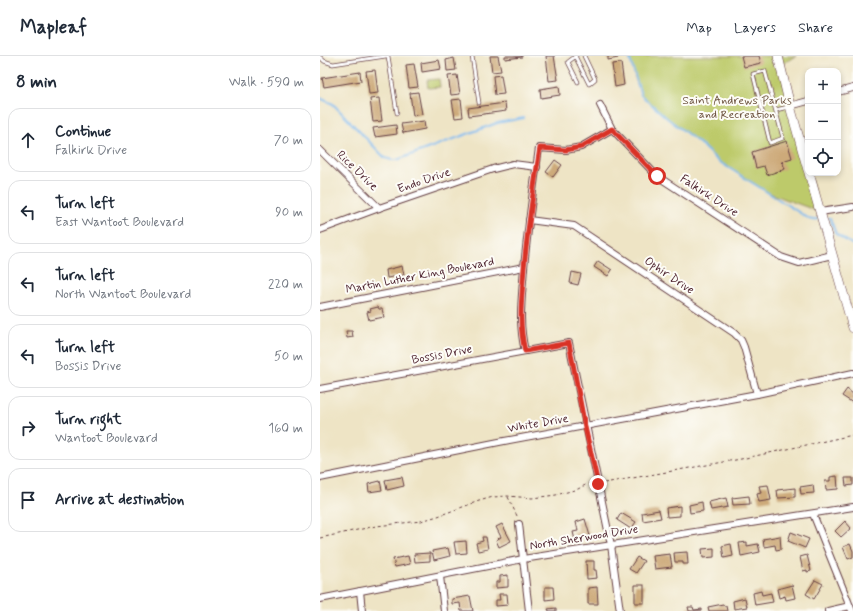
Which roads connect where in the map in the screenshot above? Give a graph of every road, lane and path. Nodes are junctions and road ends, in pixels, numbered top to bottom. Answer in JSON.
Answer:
{"nodes":[{"id":1,"x":387,"y":56,"type":"edge"},
{"id":2,"x":472,"y":56,"type":"edge"},
{"id":3,"x":576,"y":56,"type":"edge"},
{"id":4,"x":584,"y":56,"type":"edge"},
{"id":5,"x":778,"y":56,"type":"edge"},
{"id":6,"x":320,"y":57,"type":"edge"},
{"id":7,"x":578,"y":82,"type":"dead end"},
{"id":8,"x":853,"y":88,"type":"edge"},
{"id":9,"x":841,"y":91,"type":"edge"},
{"id":10,"x":805,"y":102,"type":"edge"},
{"id":11,"x":479,"y":103,"type":"dead end"},
{"id":12,"x":600,"y":105,"type":"dead end"},
{"id":13,"x":790,"y":106,"type":"junction"},
{"id":14,"x":776,"y":110,"type":"junction"},
{"id":15,"x":397,"y":113,"type":"dead end"},
{"id":16,"x":612,"y":129,"type":"junction"},
{"id":17,"x":320,"y":150,"type":"edge"},
{"id":18,"x":805,"y":159,"type":"edge"},
{"id":19,"x":537,"y":168,"type":"junction"},
{"id":20,"x":810,"y":176,"type":"edge"},
{"id":21,"x":853,"y":206,"type":"edge"},
{"id":22,"x":379,"y":208,"type":"junction"},
{"id":23,"x":820,"y":212,"type":"junction"},
{"id":24,"x":529,"y":220,"type":"junction"},
{"id":25,"x":320,"y":230,"type":"edge"},
{"id":26,"x":832,"y":255,"type":"junction"},
{"id":27,"x":524,"y":267,"type":"junction"},
{"id":28,"x":320,"y":307,"type":"edge"},
{"id":29,"x":853,"y":328,"type":"edge"},
{"id":30,"x":525,"y":351,"type":"junction"},
{"id":31,"x":853,"y":373,"type":"edge"},
{"id":32,"x":320,"y":389,"type":"edge"},
{"id":33,"x":758,"y":394,"type":"junction"},
{"id":34,"x":585,"y":427,"type":"junction"},
{"id":35,"x":853,"y":435,"type":"edge"},
{"id":36,"x":320,"y":478,"type":"edge"},
{"id":37,"x":598,"y":484,"type":"junction"},
{"id":38,"x":508,"y":496,"type":"junction"},
{"id":39,"x":853,"y":507,"type":"edge"},
{"id":40,"x":813,"y":514,"type":"junction"},
{"id":41,"x":519,"y":524,"type":"joint"},
{"id":42,"x":320,"y":538,"type":"edge"},
{"id":43,"x":611,"y":545,"type":"junction"},
{"id":44,"x":523,"y":559,"type":"junction"},
{"id":45,"x":440,"y":576,"type":"junction"},
{"id":46,"x":360,"y":592,"type":"junction"},
{"id":47,"x":320,"y":599,"type":"edge"},
{"id":48,"x":851,"y":608,"type":"edge"},
{"id":49,"x":362,"y":611,"type":"edge"},
{"id":50,"x":444,"y":611,"type":"edge"},
{"id":51,"x":529,"y":611,"type":"edge"},
{"id":52,"x":620,"y":611,"type":"edge"},
{"id":53,"x":828,"y":611,"type":"edge"}],
"edges":[{"from":1,"to":6,"type":"lane"},
{"from":1,"to":15,"type":"lane"},
{"from":2,"to":11,"type":"lane"},
{"from":3,"to":4,"type":"lane"},
{"from":3,"to":7,"type":"lane"},
{"from":5,"to":13,"type":"main road"},
{"from":8,"to":9,"type":"street"},
{"from":10,"to":13,"type":"street"},
{"from":12,"to":16,"type":"street","name":"Falkirk Drive"},
{"from":13,"to":14,"type":"lane"},
{"from":13,"to":18,"type":"main road"},
{"from":14,"to":14,"type":"lane"},
{"from":16,"to":19,"type":"street"},
{"from":16,"to":26,"type":"street","name":"Falkirk Drive"},
{"from":17,"to":22,"type":"street","name":"Rice Drive"},
{"from":19,"to":22,"type":"street","name":"Endo Drive"},
{"from":19,"to":24,"type":"street"},
{"from":20,"to":23,"type":"main road"},
{"from":21,"to":23,"type":"street"},
{"from":22,"to":25,"type":"street","name":"Endo Drive"},
{"from":23,"to":26,"type":"main road"},
{"from":24,"to":27,"type":"street"},
{"from":24,"to":33,"type":"street","name":"Ophir Drive"},
{"from":26,"to":29,"type":"main road"},
{"from":27,"to":28,"type":"street","name":"Martin Luther King Boulevard"},
{"from":27,"to":30,"type":"street"},
{"from":30,"to":32,"type":"street","name":"Bossis Drive"},
{"from":30,"to":34,"type":"street","name":"Bossis Drive"},
{"from":31,"to":33,"type":"street","name":"White Drive"},
{"from":33,"to":34,"type":"street","name":"White Drive"},
{"from":34,"to":36,"type":"street","name":"White Drive"},
{"from":34,"to":37,"type":"street"},
{"from":35,"to":37,"type":"path"},
{"from":37,"to":38,"type":"path"},
{"from":37,"to":43,"type":"street"},
{"from":38,"to":41,"type":"path"},
{"from":38,"to":42,"type":"path"},
{"from":39,"to":40,"type":"street","name":"North Sherwood Drive"},
{"from":40,"to":43,"type":"street","name":"North Sherwood Drive"},
{"from":40,"to":48,"type":"street"},
{"from":41,"to":44,"type":"street"},
{"from":43,"to":44,"type":"street","name":"North Sherwood Drive"},
{"from":43,"to":52,"type":"street"},
{"from":44,"to":45,"type":"street","name":"North Sherwood Drive"},
{"from":44,"to":51,"type":"street"},
{"from":45,"to":46,"type":"street","name":"North Sherwood Drive"},
{"from":45,"to":50,"type":"street"},
{"from":46,"to":47,"type":"street","name":"North Sherwood Drive"},
{"from":46,"to":49,"type":"street"},
{"from":48,"to":53,"type":"street"}]}
